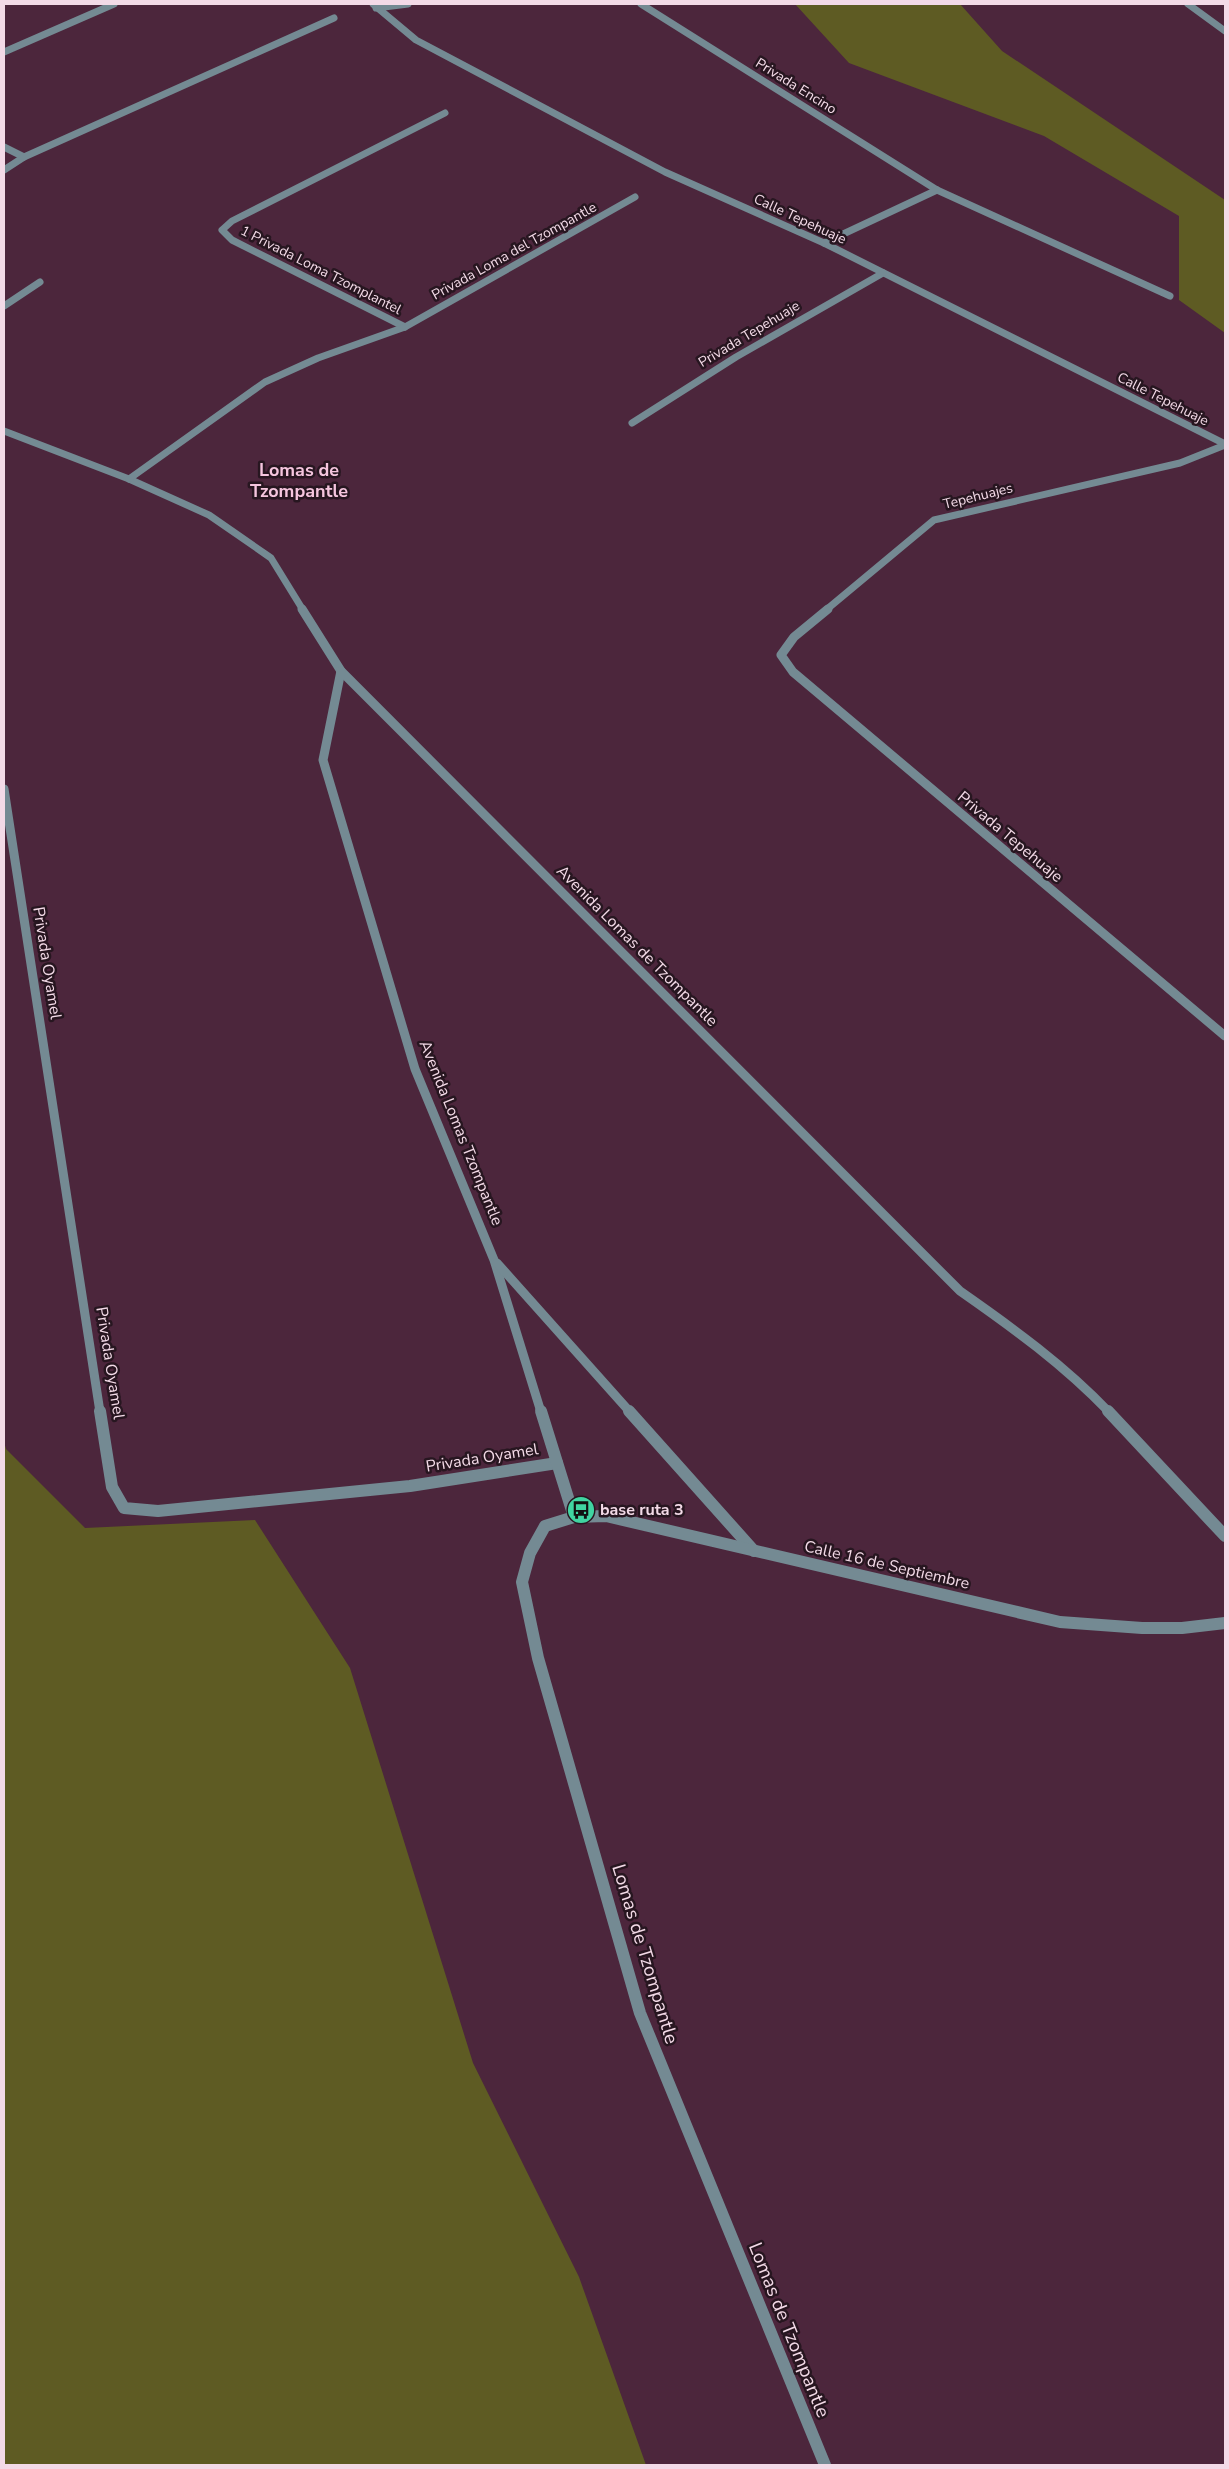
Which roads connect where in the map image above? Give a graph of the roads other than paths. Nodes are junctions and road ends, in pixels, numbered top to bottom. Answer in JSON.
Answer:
{"nodes":[{"id":1,"x":114,"y":4,"type":"edge"},
{"id":2,"x":408,"y":4,"type":"edge"},
{"id":3,"x":641,"y":4,"type":"edge"},
{"id":4,"x":1188,"y":4,"type":"edge"},
{"id":5,"x":374,"y":6,"type":"edge"},
{"id":6,"x":334,"y":18,"type":"dead end"},
{"id":7,"x":1225,"y":31,"type":"edge"},
{"id":8,"x":4,"y":52,"type":"edge"},
{"id":9,"x":446,"y":112,"type":"dead end"},
{"id":10,"x":4,"y":147,"type":"edge"},
{"id":11,"x":24,"y":157,"type":"junction"},
{"id":12,"x":4,"y":170,"type":"edge"},
{"id":13,"x":937,"y":190,"type":"junction"},
{"id":14,"x":634,"y":197,"type":"dead end"},
{"id":15,"x":824,"y":242,"type":"junction"},
{"id":16,"x":883,"y":273,"type":"junction"},
{"id":17,"x":40,"y":282,"type":"dead end"},
{"id":18,"x":1170,"y":296,"type":"dead end"},
{"id":19,"x":4,"y":306,"type":"edge"},
{"id":20,"x":406,"y":327,"type":"junction"},
{"id":21,"x":632,"y":423,"type":"dead end"},
{"id":22,"x":4,"y":431,"type":"edge"},
{"id":23,"x":1225,"y":445,"type":"edge"},
{"id":24,"x":130,"y":479,"type":"junction"},
{"id":25,"x":781,"y":655,"type":"joint"},
{"id":26,"x":341,"y":671,"type":"junction"},
{"id":27,"x":4,"y":789,"type":"edge"},
{"id":28,"x":1225,"y":1036,"type":"edge"},
{"id":29,"x":494,"y":1260,"type":"junction"},
{"id":30,"x":557,"y":1463,"type":"junction"},
{"id":31,"x":574,"y":1517,"type":"junction"},
{"id":32,"x":545,"y":1526,"type":"joint"},
{"id":33,"x":1225,"y":1536,"type":"edge"},
{"id":34,"x":754,"y":1551,"type":"junction"},
{"id":35,"x":1225,"y":1623,"type":"edge"},
{"id":36,"x":825,"y":2465,"type":"edge"}],
"edges":[{"from":1,"to":8,"type":"street"},
{"from":2,"to":5,"type":"street"},
{"from":3,"to":13,"type":"street","name":"Privada Encino"},
{"from":4,"to":7,"type":"street"},
{"from":5,"to":15,"type":"street","name":"Calle Tepehuaje"},
{"from":6,"to":11,"type":"street"},
{"from":9,"to":20,"type":"street","name":"1 Privada Loma Tzomplantel"},
{"from":10,"to":11,"type":"street"},
{"from":11,"to":12,"type":"street"},
{"from":13,"to":15,"type":"street"},
{"from":13,"to":18,"type":"street","name":"Privada Encino"},
{"from":14,"to":20,"type":"street","name":"Privada Loma del Tzompantle"},
{"from":15,"to":16,"type":"street","name":"Calle Tepehuaje"},
{"from":16,"to":21,"type":"street","name":"Privada Tepehuaje"},
{"from":16,"to":23,"type":"street","name":"Calle Tepehuaje"},
{"from":17,"to":19,"type":"street"},
{"from":20,"to":24,"type":"street","name":"1 Privada Loma Tzomplantel"},
{"from":22,"to":24,"type":"street","name":"Avenida Lomas de Tzompantle"},
{"from":23,"to":25,"type":"street","name":"Tepehuajes"},
{"from":24,"to":26,"type":"street","name":"Avenida Lomas de Tzompantle"},
{"from":25,"to":28,"type":"street","name":"Privada Tepehuaje"},
{"from":26,"to":29,"type":"street","name":"Avenida Lomas Tzompantle"},
{"from":26,"to":33,"type":"street","name":"Avenida Lomas de Tzompantle"},
{"from":27,"to":30,"type":"street","name":"Privada Oyamel"},
{"from":29,"to":30,"type":"street","name":"Avenida Lomas Tzompantle"},
{"from":29,"to":34,"type":"street"},
{"from":30,"to":31,"type":"street","name":"Avenida Lomas Tzompantle"},
{"from":31,"to":32,"type":"street","name":"Calle 16 de Septiembre"},
{"from":31,"to":34,"type":"street","name":"Calle 16 de Septiembre"},
{"from":32,"to":36,"type":"street","name":"Lomas de Tzompantle"},
{"from":34,"to":35,"type":"street","name":"Calle 16 de Septiembre"}]}
